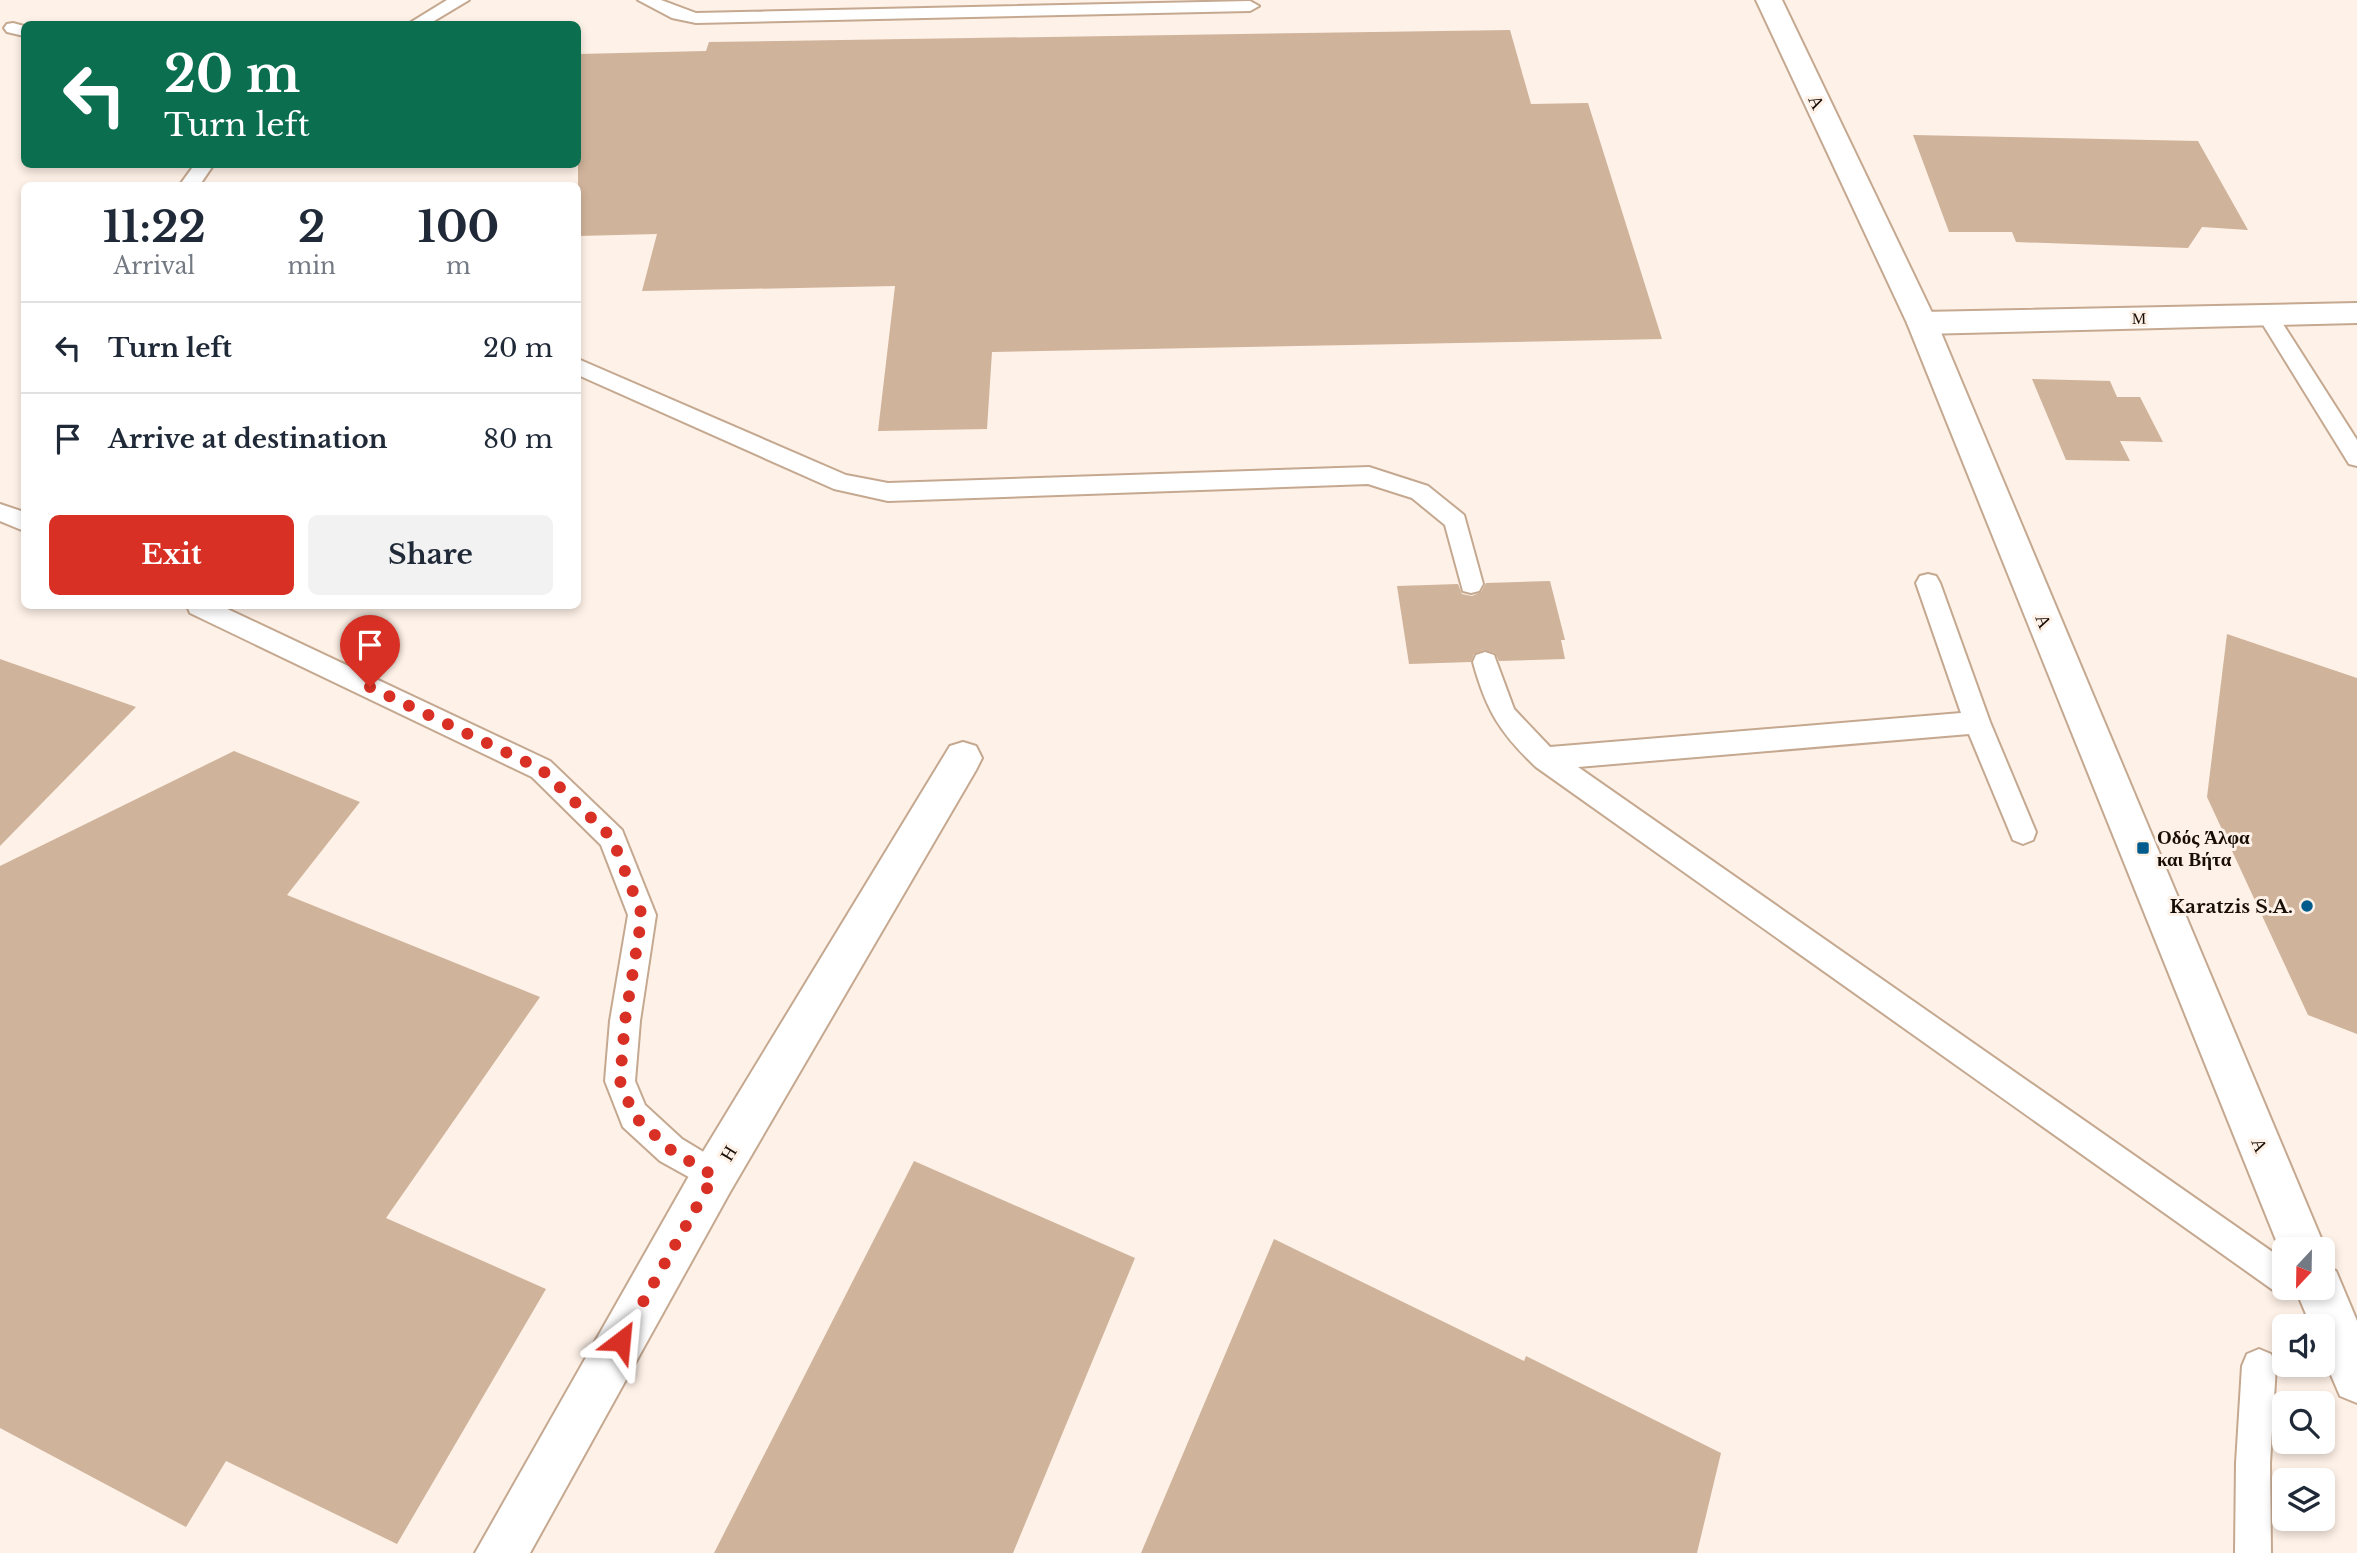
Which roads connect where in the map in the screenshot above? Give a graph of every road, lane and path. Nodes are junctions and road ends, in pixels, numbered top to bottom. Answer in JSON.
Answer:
{"nodes":[{"id":1,"x":460,"y":0,"type":"edge"},
{"id":2,"x":647,"y":0,"type":"edge"},
{"id":3,"x":1769,"y":0,"type":"edge"},
{"id":4,"x":1250,"y":6,"type":"dead end"},
{"id":5,"x":422,"y":21,"type":"edge"},
{"id":6,"x":202,"y":168,"type":"edge"},
{"id":7,"x":191,"y":182,"type":"edge"},
{"id":8,"x":2357,"y":313,"type":"edge"},
{"id":9,"x":2267,"y":315,"type":"junction"},
{"id":10,"x":1922,"y":323,"type":"junction"},
{"id":11,"x":581,"y":368,"type":"edge"},
{"id":12,"x":2357,"y":458,"type":"edge"},
{"id":13,"x":2,"y":512,"type":"dead end"},
{"id":14,"x":21,"y":521,"type":"edge"},
{"id":15,"x":1928,"y":583,"type":"dead end"},
{"id":16,"x":1471,"y":584,"type":"dead end"},
{"id":17,"x":205,"y":609,"type":"edge"},
{"id":18,"x":1485,"y":662,"type":"dead end"},
{"id":19,"x":1977,"y":722,"type":"junction"},
{"id":20,"x":963,"y":758,"type":"dead end"},
{"id":21,"x":1545,"y":758,"type":"junction"},
{"id":22,"x":2024,"y":832,"type":"dead end"},
{"id":23,"x":714,"y":1176,"type":"junction"},
{"id":24,"x":2298,"y":1237,"type":"edge"},
{"id":25,"x":2272,"y":1271,"type":"edge"},
{"id":26,"x":2317,"y":1300,"type":"edge"},
{"id":27,"x":2259,"y":1366,"type":"dead end"},
{"id":28,"x":2357,"y":1379,"type":"edge"},
{"id":29,"x":501,"y":1553,"type":"edge"},
{"id":30,"x":2253,"y":1553,"type":"edge"}],
"edges":[{"from":1,"to":5,"type":"lane"},
{"from":2,"to":4,"type":"lane"},
{"from":3,"to":10,"type":"street","name":"Α"},
{"from":6,"to":7,"type":"lane"},
{"from":8,"to":9,"type":"street","name":"Μ"},
{"from":9,"to":10,"type":"street","name":"Μ"},
{"from":9,"to":12,"type":"lane"},
{"from":10,"to":24,"type":"street","name":"Α"},
{"from":11,"to":16,"type":"lane"},
{"from":13,"to":14,"type":"lane"},
{"from":15,"to":19,"type":"lane"},
{"from":17,"to":23,"type":"lane"},
{"from":18,"to":21,"type":"lane"},
{"from":19,"to":21,"type":"lane"},
{"from":19,"to":22,"type":"lane"},
{"from":20,"to":23,"type":"street","name":"Η"},
{"from":21,"to":25,"type":"lane"},
{"from":23,"to":29,"type":"street","name":"Η"},
{"from":26,"to":28,"type":"street"},
{"from":27,"to":30,"type":"lane"}]}
